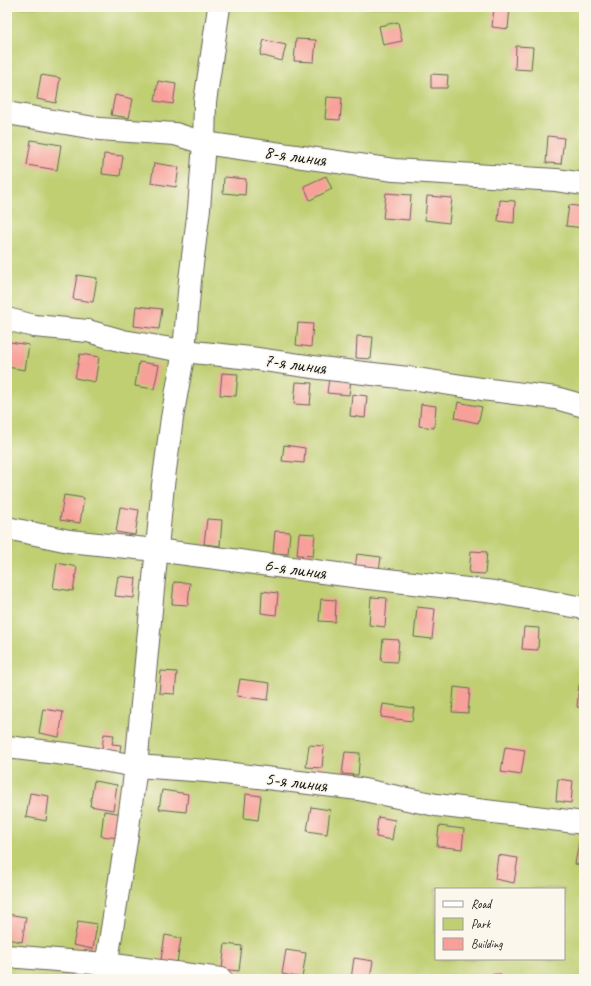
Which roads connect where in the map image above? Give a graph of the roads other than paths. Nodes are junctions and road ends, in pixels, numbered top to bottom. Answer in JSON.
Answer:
{"nodes":[{"id":1,"x":219,"y":7,"type":"edge"},
{"id":2,"x":7,"y":113,"type":"edge"},
{"id":3,"x":204,"y":143,"type":"junction"},
{"id":4,"x":584,"y":184,"type":"edge"},
{"id":5,"x":7,"y":319,"type":"edge"},
{"id":6,"x":184,"y":352,"type":"junction"},
{"id":7,"x":584,"y":406,"type":"edge"},
{"id":8,"x":7,"y":528,"type":"edge"},
{"id":9,"x":156,"y":550,"type":"junction"},
{"id":10,"x":584,"y":608,"type":"edge"},
{"id":11,"x":7,"y":747,"type":"edge"},
{"id":12,"x":136,"y":766,"type":"junction"},
{"id":13,"x":584,"y":823,"type":"edge"},
{"id":14,"x":7,"y":956,"type":"edge"},
{"id":15,"x":105,"y":972,"type":"edge"},
{"id":16,"x":221,"y":979,"type":"edge"}],
"edges":[{"from":1,"to":3,"type":"street"},
{"from":2,"to":3,"type":"street","name":"8-я линия"},
{"from":3,"to":4,"type":"street","name":"8-я линия"},
{"from":3,"to":6,"type":"street"},
{"from":5,"to":6,"type":"street","name":"7-я линия"},
{"from":6,"to":7,"type":"street","name":"7-я линия"},
{"from":6,"to":9,"type":"street"},
{"from":8,"to":9,"type":"street","name":"6-я линия"},
{"from":9,"to":10,"type":"street","name":"6-я линия"},
{"from":9,"to":12,"type":"street"},
{"from":11,"to":12,"type":"street","name":"5-я линия"},
{"from":12,"to":13,"type":"street","name":"5-я линия"},
{"from":12,"to":15,"type":"street"},
{"from":14,"to":15,"type":"street"},
{"from":15,"to":16,"type":"street"}]}
